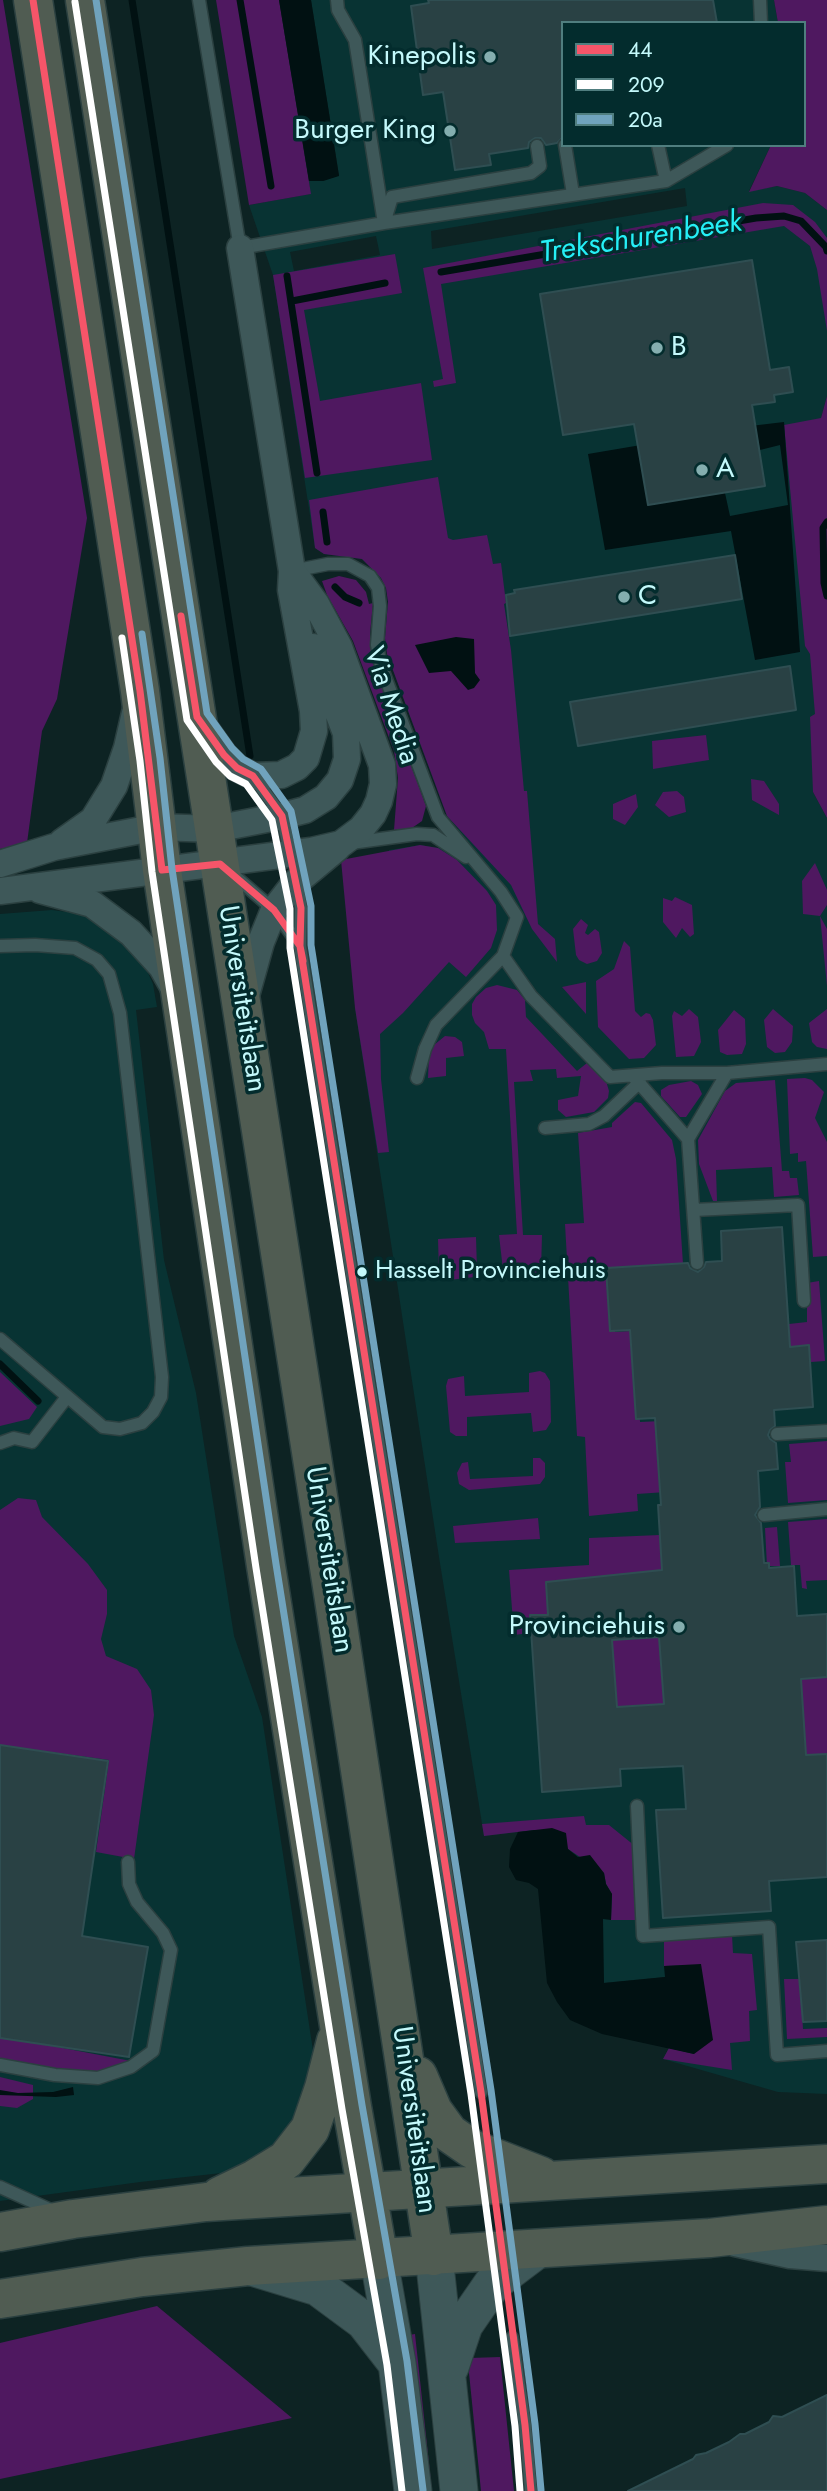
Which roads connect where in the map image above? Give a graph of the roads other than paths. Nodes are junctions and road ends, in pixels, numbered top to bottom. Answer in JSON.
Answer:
{"nodes":[{"id":1,"x":33,"y":0,"type":"edge"},
{"id":2,"x":85,"y":0,"type":"edge"},
{"id":3,"x":199,"y":0,"type":"edge"},
{"id":4,"x":337,"y":0,"type":"edge"},
{"id":5,"x":760,"y":0,"type":"edge"},
{"id":6,"x":761,"y":21,"type":"edge"},
{"id":7,"x":537,"y":146,"type":"dead end"},
{"id":8,"x":565,"y":147,"type":"edge"},
{"id":9,"x":658,"y":147,"type":"edge"},
{"id":10,"x":724,"y":147,"type":"edge"},
{"id":11,"x":666,"y":181,"type":"junction"},
{"id":12,"x":573,"y":194,"type":"junction"},
{"id":13,"x":384,"y":223,"type":"junction"},
{"id":14,"x":240,"y":248,"type":"junction"},
{"id":15,"x":291,"y":581,"type":"junction"},
{"id":16,"x":140,"y":691,"type":"junction"},
{"id":17,"x":197,"y":717,"type":"junction"},
{"id":18,"x":253,"y":776,"type":"junction"},
{"id":19,"x":282,"y":816,"type":"junction"},
{"id":20,"x":157,"y":827,"type":"junction"},
{"id":21,"x":341,"y":845,"type":"junction"},
{"id":22,"x":217,"y":846,"type":"junction"},
{"id":23,"x":54,"y":848,"type":"junction"},
{"id":24,"x":290,"y":854,"type":"junction"},
{"id":25,"x":0,"y":864,"type":"edge"},
{"id":26,"x":478,"y":865,"type":"junction"},
{"id":27,"x":162,"y":870,"type":"junction"},
{"id":28,"x":296,"y":882,"type":"junction"},
{"id":29,"x":28,"y":887,"type":"junction"},
{"id":30,"x":0,"y":891,"type":"edge"},
{"id":31,"x":274,"y":911,"type":"junction"},
{"id":32,"x":0,"y":946,"type":"edge"},
{"id":33,"x":300,"y":946,"type":"junction"},
{"id":34,"x":503,"y":956,"type":"junction"},
{"id":35,"x":182,"y":1002,"type":"junction"},
{"id":36,"x":243,"y":1007,"type":"junction"},
{"id":37,"x":827,"y":1065,"type":"edge"},
{"id":38,"x":727,"y":1073,"type":"junction"},
{"id":39,"x":417,"y":1078,"type":"dead end"},
{"id":40,"x":636,"y":1079,"type":"junction"},
{"id":41,"x":545,"y":1128,"type":"dead end"},
{"id":42,"x":688,"y":1139,"type":"junction"},
{"id":43,"x":694,"y":1210,"type":"junction"},
{"id":44,"x":697,"y":1263,"type":"dead end"},
{"id":45,"x":804,"y":1301,"type":"dead end"},
{"id":46,"x":0,"y":1339,"type":"edge"},
{"id":47,"x":67,"y":1396,"type":"junction"},
{"id":48,"x":827,"y":1432,"type":"edge"},
{"id":49,"x":777,"y":1434,"type":"dead end"},
{"id":50,"x":0,"y":1443,"type":"edge"},
{"id":51,"x":827,"y":1509,"type":"edge"},
{"id":52,"x":764,"y":1515,"type":"dead end"},
{"id":53,"x":636,"y":1806,"type":"dead end"},
{"id":54,"x":128,"y":1862,"type":"dead end"},
{"id":55,"x":340,"y":2026,"type":"junction"},
{"id":56,"x":401,"y":2036,"type":"junction"},
{"id":57,"x":827,"y":2052,"type":"edge"},
{"id":58,"x":0,"y":2065,"type":"edge"},
{"id":59,"x":481,"y":2092,"type":"dead end"},
{"id":60,"x":827,"y":2164,"type":"edge"},
{"id":61,"x":556,"y":2182,"type":"junction"},
{"id":62,"x":0,"y":2187,"type":"edge"},
{"id":63,"x":423,"y":2189,"type":"junction"},
{"id":64,"x":366,"y":2193,"type":"junction"},
{"id":65,"x":206,"y":2202,"type":"junction"},
{"id":66,"x":73,"y":2219,"type":"junction"},
{"id":67,"x":827,"y":2225,"type":"edge"},
{"id":68,"x":0,"y":2232,"type":"edge"},
{"id":69,"x":710,"y":2238,"type":"junction"},
{"id":70,"x":538,"y":2249,"type":"junction"},
{"id":71,"x":433,"y":2256,"type":"junction"},
{"id":72,"x":827,"y":2258,"type":"edge"},
{"id":73,"x":379,"y":2260,"type":"junction"},
{"id":74,"x":248,"y":2266,"type":"junction"},
{"id":75,"x":0,"y":2299,"type":"edge"},
{"id":76,"x":512,"y":2338,"type":"dead end"},
{"id":77,"x":397,"y":2363,"type":"junction"},
{"id":78,"x":448,"y":2374,"type":"junction"},
{"id":79,"x":413,"y":2491,"type":"edge"},
{"id":80,"x":459,"y":2491,"type":"edge"},
{"id":81,"x":531,"y":2491,"type":"edge"}],
"edges":[{"from":1,"to":16,"type":"highway","name":"Universiteitslaan"},
{"from":2,"to":17,"type":"highway","name":"Universiteitslaan"},
{"from":3,"to":14,"type":"lane"},
{"from":4,"to":13,"type":"lane"},
{"from":5,"to":6,"type":"lane"},
{"from":7,"to":13,"type":"lane"},
{"from":8,"to":12,"type":"lane"},
{"from":9,"to":11,"type":"lane"},
{"from":10,"to":11,"type":"lane"},
{"from":11,"to":12,"type":"lane"},
{"from":12,"to":13,"type":"lane"},
{"from":13,"to":14,"type":"lane"},
{"from":14,"to":15,"type":"street","name":"Via Media"},
{"from":15,"to":18,"type":"street","name":"Via Media"},
{"from":15,"to":19,"type":"street","name":"Via Media"},
{"from":15,"to":21,"type":"street","name":"Via Media"},
{"from":15,"to":26,"type":"lane"},
{"from":16,"to":20,"type":"highway","name":"Universiteitslaan"},
{"from":16,"to":23,"type":"street"},
{"from":17,"to":18,"type":"street"},
{"from":17,"to":22,"type":"highway","name":"Universiteitslaan"},
{"from":18,"to":19,"type":"lane"},
{"from":19,"to":22,"type":"street","name":"Via Media"},
{"from":19,"to":24,"type":"lane"},
{"from":20,"to":22,"type":"street","name":"Via Media"},
{"from":20,"to":23,"type":"street","name":"Via Media"},
{"from":20,"to":27,"type":"highway","name":"Universiteitslaan"},
{"from":21,"to":24,"type":"street","name":"Via Media"},
{"from":21,"to":26,"type":"lane"},
{"from":21,"to":28,"type":"street"},
{"from":22,"to":24,"type":"street","name":"Via Media"},
{"from":22,"to":27,"type":"street","name":"Via Media"},
{"from":22,"to":31,"type":"lane","name":"Universiteitslaan"},
{"from":22,"to":36,"type":"highway","name":"Universiteitslaan"},
{"from":23,"to":25,"type":"street"},
{"from":24,"to":28,"type":"lane"},
{"from":26,"to":34,"type":"lane"},
{"from":27,"to":29,"type":"street","name":"Via Media"},
{"from":27,"to":35,"type":"highway","name":"Universiteitslaan"},
{"from":28,"to":31,"type":"street"},
{"from":28,"to":33,"type":"lane"},
{"from":29,"to":30,"type":"street","name":"Via Media"},
{"from":29,"to":35,"type":"street"},
{"from":31,"to":33,"type":"lane","name":"Universiteitslaan"},
{"from":31,"to":36,"type":"street"},
{"from":32,"to":47,"type":"lane"},
{"from":33,"to":59,"type":"lane","name":"Universiteitslaan"},
{"from":34,"to":39,"type":"lane"},
{"from":34,"to":40,"type":"lane"},
{"from":35,"to":55,"type":"highway","name":"Universiteitslaan"},
{"from":36,"to":56,"type":"highway","name":"Universiteitslaan"},
{"from":37,"to":38,"type":"lane"},
{"from":38,"to":40,"type":"lane"},
{"from":38,"to":42,"type":"lane"},
{"from":40,"to":41,"type":"lane"},
{"from":40,"to":42,"type":"lane"},
{"from":42,"to":43,"type":"lane"},
{"from":43,"to":44,"type":"lane"},
{"from":43,"to":45,"type":"lane"},
{"from":46,"to":47,"type":"lane"},
{"from":47,"to":50,"type":"lane"},
{"from":48,"to":49,"type":"lane"},
{"from":51,"to":52,"type":"lane"},
{"from":53,"to":57,"type":"lane"},
{"from":54,"to":58,"type":"lane"},
{"from":55,"to":64,"type":"highway","name":"Universiteitslaan"},
{"from":55,"to":65,"type":"highway"},
{"from":56,"to":61,"type":"highway"},
{"from":56,"to":63,"type":"highway","name":"Universiteitslaan"},
{"from":60,"to":61,"type":"highway"},
{"from":61,"to":63,"type":"highway"},
{"from":62,"to":66,"type":"lane"},
{"from":63,"to":64,"type":"highway"},
{"from":63,"to":71,"type":"highway","name":"Universiteitslaan"},
{"from":64,"to":65,"type":"highway"},
{"from":64,"to":73,"type":"highway","name":"Universiteitslaan"},
{"from":65,"to":66,"type":"highway"},
{"from":66,"to":68,"type":"highway"},
{"from":67,"to":69,"type":"highway"},
{"from":69,"to":70,"type":"highway"},
{"from":69,"to":72,"type":"street"},
{"from":70,"to":71,"type":"highway"},
{"from":70,"to":78,"type":"main road"},
{"from":71,"to":73,"type":"highway"},
{"from":71,"to":78,"type":"main road"},
{"from":73,"to":74,"type":"highway"},
{"from":73,"to":77,"type":"main road"},
{"from":74,"to":75,"type":"highway"},
{"from":74,"to":77,"type":"main road"},
{"from":76,"to":81,"type":"lane"},
{"from":77,"to":79,"type":"main road"},
{"from":78,"to":80,"type":"main road"}]}
